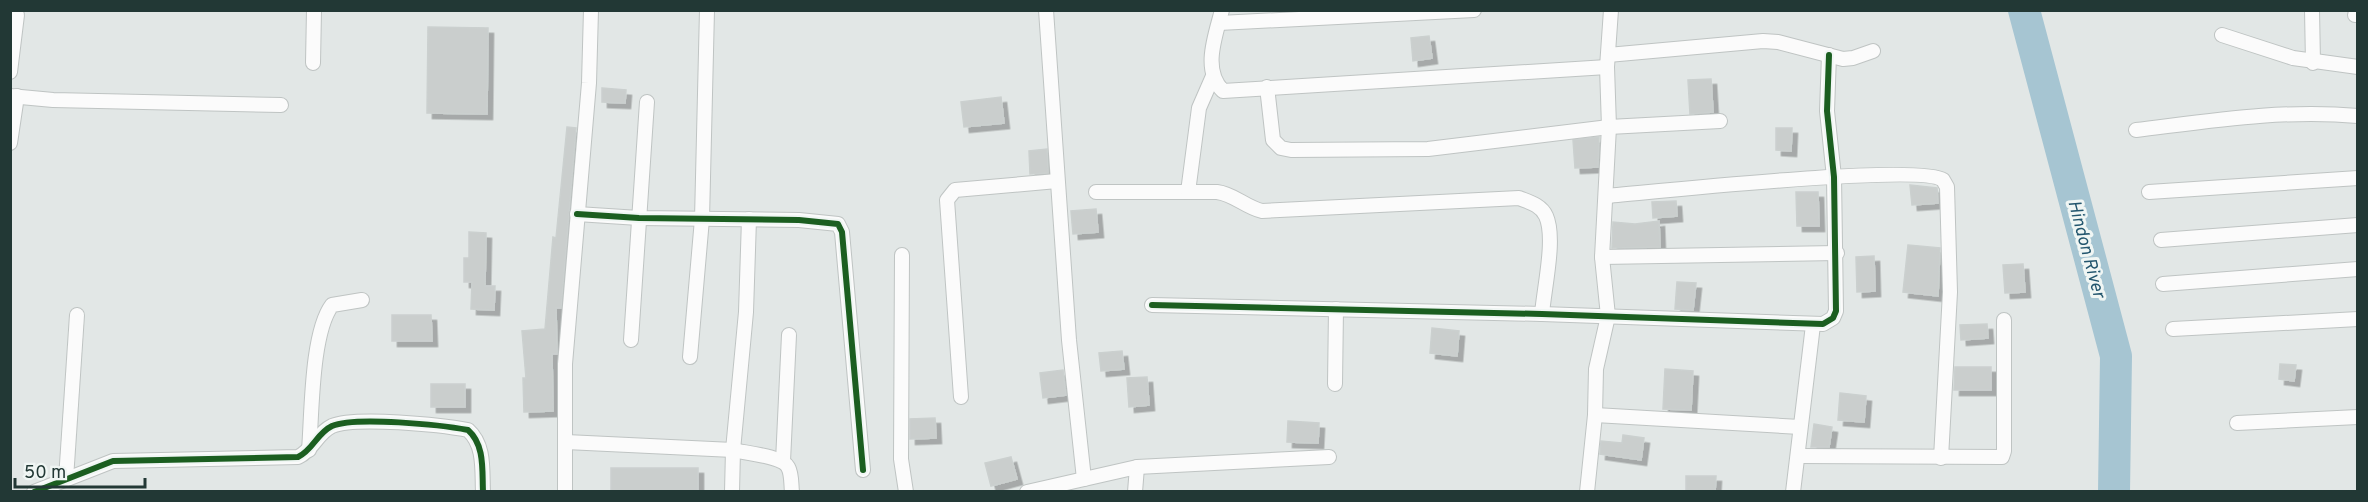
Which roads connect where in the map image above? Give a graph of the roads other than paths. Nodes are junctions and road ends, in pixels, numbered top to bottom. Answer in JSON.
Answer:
{"nodes":[{"id":1,"x":314,"y":10,"type":"edge"},
{"id":2,"x":591,"y":10,"type":"edge"},
{"id":3,"x":707,"y":10,"type":"edge"},
{"id":4,"x":1046,"y":10,"type":"edge"},
{"id":5,"x":1474,"y":10,"type":"edge"},
{"id":6,"x":1611,"y":10,"type":"edge"},
{"id":7,"x":2312,"y":10,"type":"edge"},
{"id":8,"x":17,"y":15,"type":"dead end"},
{"id":9,"x":1220,"y":17,"type":"edge"},
{"id":10,"x":2222,"y":35,"type":"dead end"},
{"id":11,"x":1873,"y":51,"type":"dead end"},
{"id":12,"x":1829,"y":55,"type":"junction"},
{"id":13,"x":1607,"y":61,"type":"junction"},
{"id":14,"x":313,"y":63,"type":"dead end"},
{"id":15,"x":2313,"y":63,"type":"junction"},
{"id":16,"x":2358,"y":67,"type":"edge"},
{"id":17,"x":10,"y":72,"type":"edge"},
{"id":18,"x":1212,"y":76,"type":"junction"},
{"id":19,"x":1267,"y":87,"type":"junction"},
{"id":20,"x":14,"y":96,"type":"edge"},
{"id":21,"x":647,"y":102,"type":"dead end"},
{"id":22,"x":281,"y":105,"type":"dead end"},
{"id":23,"x":2358,"y":116,"type":"edge"},
{"id":24,"x":1720,"y":122,"type":"dead end"},
{"id":25,"x":1609,"y":127,"type":"junction"},
{"id":26,"x":2136,"y":130,"type":"dead end"},
{"id":27,"x":10,"y":143,"type":"edge"},
{"id":28,"x":1834,"y":177,"type":"junction"},
{"id":29,"x":2358,"y":178,"type":"edge"},
{"id":30,"x":1057,"y":181,"type":"junction"},
{"id":31,"x":1096,"y":192,"type":"dead end"},
{"id":32,"x":1188,"y":192,"type":"junction"},
{"id":33,"x":2149,"y":192,"type":"dead end"},
{"id":34,"x":1606,"y":196,"type":"junction"},
{"id":35,"x":577,"y":214,"type":"junction"},
{"id":36,"x":639,"y":218,"type":"junction"},
{"id":37,"x":702,"y":219,"type":"junction"},
{"id":38,"x":749,"y":219,"type":"junction"},
{"id":39,"x":2358,"y":225,"type":"edge"},
{"id":40,"x":2161,"y":240,"type":"dead end"},
{"id":41,"x":1837,"y":253,"type":"junction"},
{"id":42,"x":902,"y":255,"type":"dead end"},
{"id":43,"x":1602,"y":257,"type":"junction"},
{"id":44,"x":2358,"y":269,"type":"edge"},
{"id":45,"x":2163,"y":284,"type":"dead end"},
{"id":46,"x":362,"y":300,"type":"dead end"},
{"id":47,"x":1152,"y":305,"type":"dead end"},
{"id":48,"x":1336,"y":309,"type":"junction"},
{"id":49,"x":1542,"y":314,"type":"junction"},
{"id":50,"x":77,"y":315,"type":"dead end"},
{"id":51,"x":1608,"y":316,"type":"junction"},
{"id":52,"x":2358,"y":319,"type":"edge"},
{"id":53,"x":2004,"y":320,"type":"dead end"},
{"id":54,"x":1813,"y":325,"type":"junction"},
{"id":55,"x":2173,"y":329,"type":"dead end"},
{"id":56,"x":789,"y":335,"type":"dead end"},
{"id":57,"x":631,"y":340,"type":"dead end"},
{"id":58,"x":690,"y":357,"type":"dead end"},
{"id":59,"x":1335,"y":384,"type":"dead end"},
{"id":60,"x":961,"y":396,"type":"dead end"},
{"id":61,"x":1595,"y":415,"type":"junction"},
{"id":62,"x":2358,"y":417,"type":"edge"},
{"id":63,"x":2237,"y":423,"type":"dead end"},
{"id":64,"x":1800,"y":427,"type":"junction"},
{"id":65,"x":566,"y":442,"type":"junction"},
{"id":66,"x":733,"y":450,"type":"junction"},
{"id":67,"x":308,"y":452,"type":"junction"},
{"id":68,"x":1799,"y":456,"type":"junction"},
{"id":69,"x":1329,"y":457,"type":"dead end"},
{"id":70,"x":1941,"y":458,"type":"junction"},
{"id":71,"x":783,"y":461,"type":"junction"},
{"id":72,"x":1137,"y":467,"type":"junction"},
{"id":73,"x":862,"y":470,"type":"dead end"},
{"id":74,"x":66,"y":479,"type":"junction"},
{"id":75,"x":1084,"y":479,"type":"junction"},
{"id":76,"x":34,"y":492,"type":"edge"},
{"id":77,"x":483,"y":492,"type":"edge"},
{"id":78,"x":565,"y":492,"type":"edge"},
{"id":79,"x":732,"y":492,"type":"edge"},
{"id":80,"x":792,"y":492,"type":"edge"},
{"id":81,"x":906,"y":492,"type":"edge"},
{"id":82,"x":1027,"y":492,"type":"edge"},
{"id":83,"x":1135,"y":492,"type":"edge"},
{"id":84,"x":1587,"y":492,"type":"edge"},
{"id":85,"x":1794,"y":492,"type":"edge"}],
"edges":[{"from":1,"to":14,"type":"street"},
{"from":2,"to":35,"type":"street"},
{"from":3,"to":37,"type":"street"},
{"from":4,"to":30,"type":"street"},
{"from":5,"to":9,"type":"street"},
{"from":6,"to":13,"type":"street"},
{"from":7,"to":15,"type":"street"},
{"from":8,"to":17,"type":"street"},
{"from":9,"to":18,"type":"street"},
{"from":10,"to":15,"type":"street"},
{"from":11,"to":12,"type":"street"},
{"from":12,"to":13,"type":"street"},
{"from":12,"to":28,"type":"street"},
{"from":13,"to":19,"type":"street"},
{"from":13,"to":25,"type":"street"},
{"from":15,"to":16,"type":"street"},
{"from":18,"to":19,"type":"street"},
{"from":18,"to":32,"type":"street"},
{"from":19,"to":25,"type":"street"},
{"from":20,"to":22,"type":"street"},
{"from":20,"to":27,"type":"street"},
{"from":21,"to":36,"type":"street"},
{"from":23,"to":26,"type":"street"},
{"from":24,"to":25,"type":"street"},
{"from":25,"to":34,"type":"street"},
{"from":28,"to":34,"type":"street"},
{"from":28,"to":41,"type":"street"},
{"from":28,"to":70,"type":"street"},
{"from":29,"to":33,"type":"street"},
{"from":30,"to":60,"type":"street"},
{"from":30,"to":75,"type":"street"},
{"from":31,"to":32,"type":"street"},
{"from":32,"to":49,"type":"street"},
{"from":34,"to":43,"type":"street"},
{"from":35,"to":36,"type":"street"},
{"from":35,"to":65,"type":"street"},
{"from":36,"to":37,"type":"street"},
{"from":36,"to":57,"type":"street"},
{"from":37,"to":38,"type":"street"},
{"from":37,"to":58,"type":"street"},
{"from":38,"to":66,"type":"street"},
{"from":38,"to":73,"type":"street"},
{"from":39,"to":40,"type":"street"},
{"from":41,"to":43,"type":"street"},
{"from":41,"to":54,"type":"street"},
{"from":42,"to":81,"type":"street"},
{"from":43,"to":51,"type":"street"},
{"from":44,"to":45,"type":"street"},
{"from":46,"to":67,"type":"street"},
{"from":47,"to":48,"type":"street"},
{"from":48,"to":49,"type":"street"},
{"from":48,"to":59,"type":"street"},
{"from":49,"to":51,"type":"street"},
{"from":50,"to":74,"type":"street"},
{"from":51,"to":54,"type":"street"},
{"from":51,"to":61,"type":"street"},
{"from":52,"to":55,"type":"street"},
{"from":53,"to":70,"type":"street"},
{"from":54,"to":64,"type":"street"},
{"from":56,"to":71,"type":"street"},
{"from":61,"to":64,"type":"street"},
{"from":61,"to":84,"type":"street"},
{"from":62,"to":63,"type":"street"},
{"from":64,"to":68,"type":"street"},
{"from":65,"to":66,"type":"street"},
{"from":65,"to":78,"type":"street"},
{"from":66,"to":71,"type":"street"},
{"from":66,"to":79,"type":"street"},
{"from":67,"to":74,"type":"street"},
{"from":67,"to":77,"type":"street"},
{"from":68,"to":70,"type":"street"},
{"from":68,"to":85,"type":"street"},
{"from":69,"to":72,"type":"street"},
{"from":71,"to":80,"type":"street"},
{"from":72,"to":75,"type":"street"},
{"from":72,"to":83,"type":"street"},
{"from":74,"to":76,"type":"street"},
{"from":75,"to":82,"type":"street"}]}
